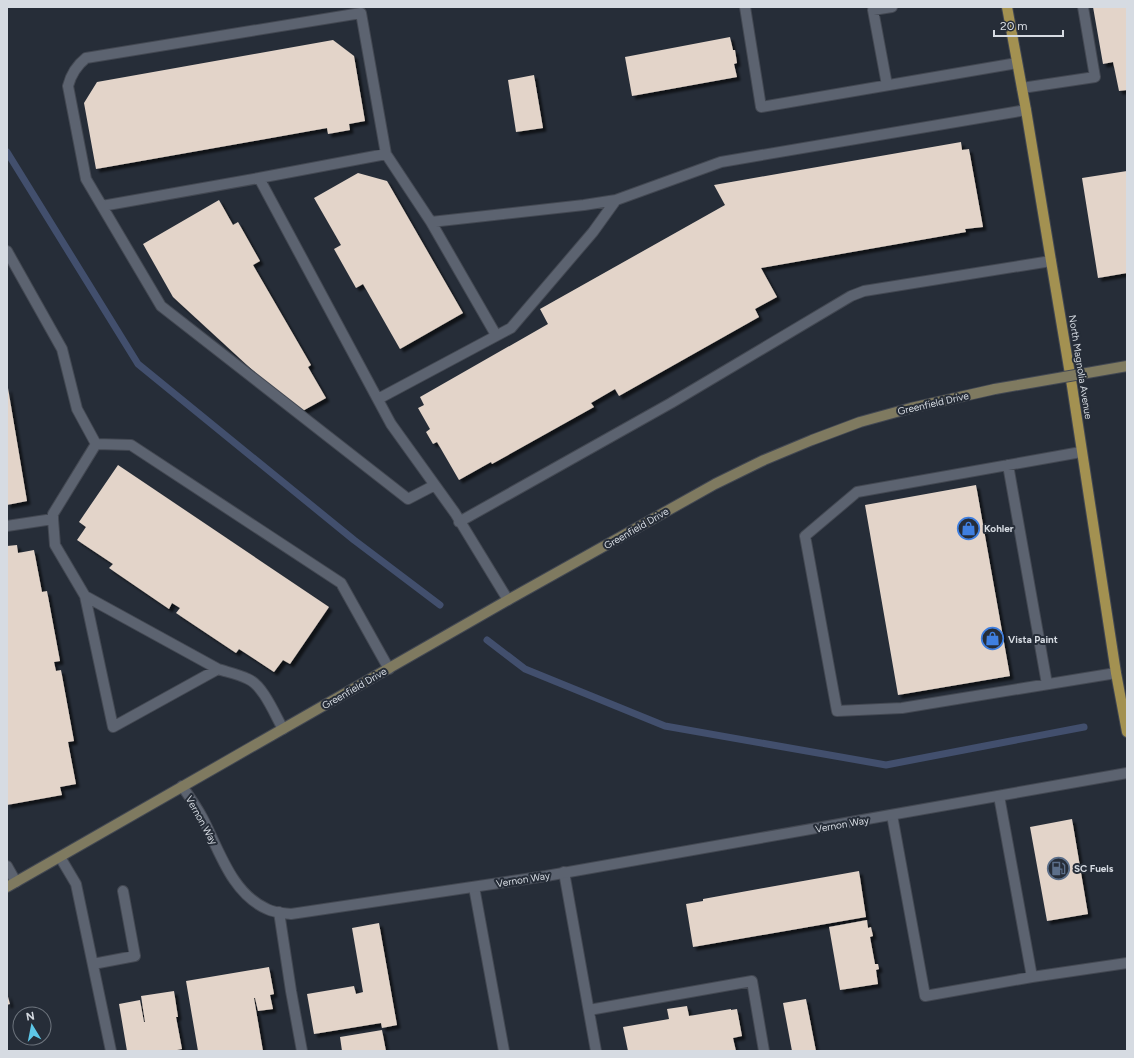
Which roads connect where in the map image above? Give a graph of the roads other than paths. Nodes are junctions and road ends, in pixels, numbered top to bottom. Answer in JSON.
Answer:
{"nodes":[{"id":1,"x":745,"y":7,"type":"edge"},
{"id":2,"x":892,"y":7,"type":"edge"},
{"id":3,"x":1007,"y":7,"type":"edge"},
{"id":4,"x":1083,"y":7,"type":"edge"},
{"id":5,"x":1017,"y":63,"type":"junction"},
{"id":6,"x":887,"y":85,"type":"junction"},
{"id":7,"x":1022,"y":88,"type":"junction"},
{"id":8,"x":1026,"y":110,"type":"junction"},
{"id":9,"x":386,"y":154,"type":"junction"},
{"id":10,"x":260,"y":178,"type":"junction"},
{"id":11,"x":616,"y":200,"type":"junction"},
{"id":12,"x":102,"y":206,"type":"junction"},
{"id":13,"x":431,"y":222,"type":"junction"},
{"id":14,"x":7,"y":251,"type":"edge"},
{"id":15,"x":1051,"y":262,"type":"junction"},
{"id":16,"x":496,"y":335,"type":"junction"},
{"id":17,"x":1127,"y":366,"type":"edge"},
{"id":18,"x":378,"y":399,"type":"junction"},
{"id":19,"x":96,"y":444,"type":"junction"},
{"id":20,"x":1081,"y":452,"type":"junction"},
{"id":21,"x":1008,"y":465,"type":"junction"},
{"id":22,"x":434,"y":485,"type":"junction"},
{"id":23,"x":53,"y":519,"type":"junction"},
{"id":24,"x":459,"y":522,"type":"junction"},
{"id":25,"x":7,"y":526,"type":"edge"},
{"id":26,"x":85,"y":596,"type":"junction"},
{"id":27,"x":508,"y":600,"type":"junction"},
{"id":28,"x":218,"y":669,"type":"junction"},
{"id":29,"x":388,"y":669,"type":"junction"},
{"id":30,"x":1116,"y":673,"type":"junction"},
{"id":31,"x":1047,"y":684,"type":"junction"},
{"id":32,"x":283,"y":729,"type":"junction"},
{"id":33,"x":1127,"y":732,"type":"edge"},
{"id":34,"x":1127,"y":773,"type":"edge"},
{"id":35,"x":182,"y":786,"type":"junction"},
{"id":36,"x":999,"y":796,"type":"junction"},
{"id":37,"x":892,"y":816,"type":"junction"},
{"id":38,"x":60,"y":857,"type":"junction"},
{"id":39,"x":7,"y":866,"type":"edge"},
{"id":40,"x":564,"y":872,"type":"junction"},
{"id":41,"x":11,"y":884,"type":"edge"},
{"id":42,"x":474,"y":887,"type":"junction"},
{"id":43,"x":123,"y":891,"type":"dead end"},
{"id":44,"x":279,"y":912,"type":"junction"},
{"id":45,"x":1127,"y":963,"type":"edge"},
{"id":46,"x":93,"y":964,"type":"junction"},
{"id":47,"x":1032,"y":977,"type":"junction"},
{"id":48,"x":589,"y":1010,"type":"junction"},
{"id":49,"x":111,"y":1051,"type":"edge"},
{"id":50,"x":302,"y":1051,"type":"edge"},
{"id":51,"x":504,"y":1051,"type":"edge"},
{"id":52,"x":596,"y":1051,"type":"edge"},
{"id":53,"x":764,"y":1051,"type":"edge"}],
"edges":[{"from":1,"to":6,"type":"street"},
{"from":2,"to":6,"type":"street"},
{"from":3,"to":5,"type":"main road","name":"North Magnolia Avenue"},
{"from":4,"to":7,"type":"street"},
{"from":5,"to":6,"type":"street"},
{"from":5,"to":7,"type":"main road","name":"North Magnolia Avenue"},
{"from":7,"to":8,"type":"main road","name":"North Magnolia Avenue"},
{"from":8,"to":11,"type":"street"},
{"from":8,"to":15,"type":"main road","name":"North Magnolia Avenue"},
{"from":9,"to":10,"type":"street"},
{"from":9,"to":12,"type":"street"},
{"from":9,"to":13,"type":"street"},
{"from":10,"to":12,"type":"street"},
{"from":10,"to":18,"type":"street"},
{"from":11,"to":13,"type":"street"},
{"from":11,"to":16,"type":"street"},
{"from":12,"to":22,"type":"street"},
{"from":13,"to":16,"type":"street"},
{"from":14,"to":19,"type":"street"},
{"from":15,"to":20,"type":"main road","name":"North Magnolia Avenue"},
{"from":15,"to":24,"type":"street"},
{"from":16,"to":18,"type":"street"},
{"from":17,"to":27,"type":"main road","name":"Greenfield Drive","bridge":true},
{"from":18,"to":22,"type":"street"},
{"from":19,"to":23,"type":"street"},
{"from":19,"to":29,"type":"street"},
{"from":20,"to":21,"type":"street"},
{"from":20,"to":30,"type":"main road","name":"North Magnolia Avenue"},
{"from":21,"to":31,"type":"street"},
{"from":21,"to":31,"type":"street"},
{"from":22,"to":24,"type":"street"},
{"from":23,"to":25,"type":"street"},
{"from":23,"to":26,"type":"street"},
{"from":24,"to":27,"type":"street"},
{"from":26,"to":28,"type":"street"},
{"from":26,"to":28,"type":"street"},
{"from":27,"to":29,"type":"main road","name":"Greenfield Drive"},
{"from":28,"to":32,"type":"street"},
{"from":29,"to":32,"type":"main road","name":"Greenfield Drive"},
{"from":30,"to":31,"type":"street"},
{"from":30,"to":33,"type":"main road","name":"North Magnolia Avenue"},
{"from":32,"to":35,"type":"main road","name":"Greenfield Drive"},
{"from":34,"to":36,"type":"street","name":"Vernon Way"},
{"from":35,"to":38,"type":"main road","name":"Vernon Way"},
{"from":35,"to":44,"type":"street","name":"Vernon Way"},
{"from":36,"to":37,"type":"street","name":"Vernon Way"},
{"from":36,"to":47,"type":"street"},
{"from":37,"to":40,"type":"street","name":"Vernon Way"},
{"from":37,"to":47,"type":"street"},
{"from":38,"to":41,"type":"main road","name":"Vernon Way"},
{"from":38,"to":46,"type":"street"},
{"from":39,"to":41,"type":"street"},
{"from":40,"to":42,"type":"street","name":"Vernon Way"},
{"from":40,"to":48,"type":"street"},
{"from":42,"to":44,"type":"street","name":"Vernon Way"},
{"from":42,"to":51,"type":"street"},
{"from":43,"to":46,"type":"street"},
{"from":44,"to":50,"type":"street"},
{"from":45,"to":47,"type":"street"},
{"from":46,"to":49,"type":"street"},
{"from":48,"to":52,"type":"street"},
{"from":48,"to":53,"type":"street"}]}
